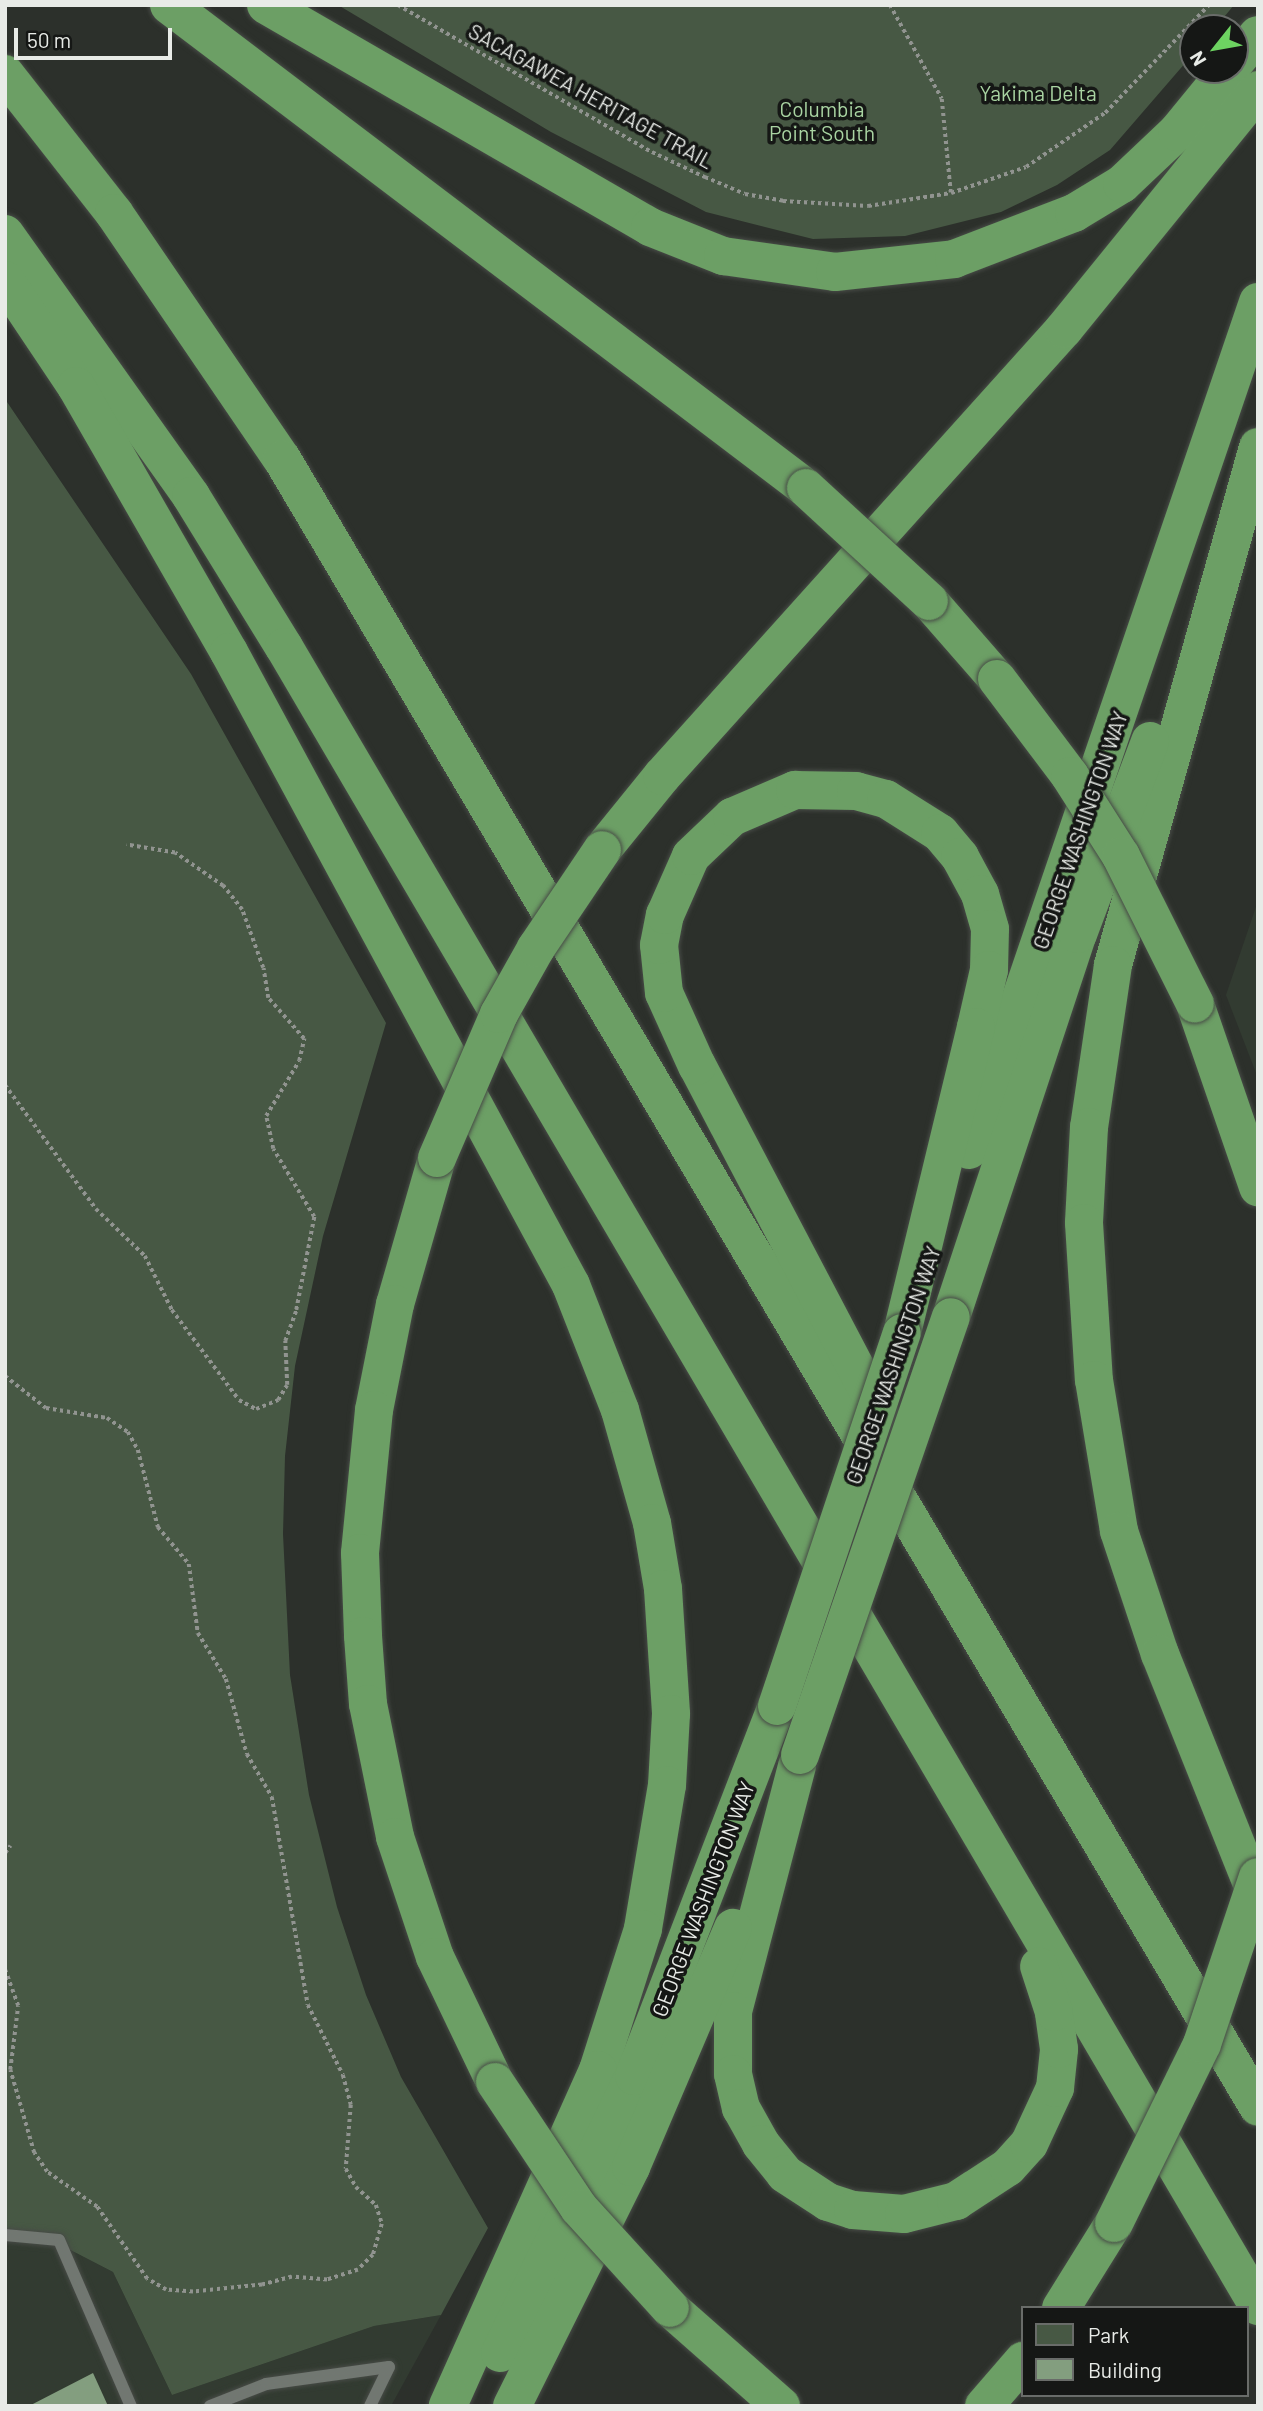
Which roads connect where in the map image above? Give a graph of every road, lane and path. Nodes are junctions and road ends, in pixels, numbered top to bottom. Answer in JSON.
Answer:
{"nodes":[{"id":1,"x":169,"y":5,"type":"edge"},
{"id":2,"x":266,"y":5,"type":"edge"},
{"id":3,"x":398,"y":5,"type":"edge"},
{"id":4,"x":890,"y":5,"type":"edge"},
{"id":5,"x":1209,"y":5,"type":"edge"},
{"id":6,"x":5,"y":74,"type":"edge"},
{"id":7,"x":1216,"y":84,"type":"edge"},
{"id":8,"x":1258,"y":90,"type":"edge"},
{"id":9,"x":951,"y":193,"type":"junction"},
{"id":10,"x":5,"y":234,"type":"edge"},
{"id":11,"x":5,"y":279,"type":"edge"},
{"id":12,"x":1258,"y":302,"type":"edge"},
{"id":13,"x":1258,"y":447,"type":"edge"},
{"id":14,"x":1244,"y":486,"type":"junction"},
{"id":15,"x":127,"y":845,"type":"dead end"},
{"id":16,"x":5,"y":1085,"type":"edge"},
{"id":17,"x":1258,"y":1187,"type":"edge"},
{"id":18,"x":902,"y":1333,"type":"junction"},
{"id":19,"x":5,"y":1376,"type":"edge"},
{"id":20,"x":1049,"y":1752,"type":"junction"},
{"id":21,"x":799,"y":1761,"type":"junction"},
{"id":22,"x":965,"y":1812,"type":"junction"},
{"id":23,"x":10,"y":1846,"type":"dead end"},
{"id":24,"x":5,"y":1853,"type":"edge"},
{"id":25,"x":1258,"y":1877,"type":"edge"},
{"id":26,"x":1258,"y":1899,"type":"edge"},
{"id":27,"x":5,"y":1970,"type":"edge"},
{"id":28,"x":1258,"y":2106,"type":"edge"},
{"id":29,"x":5,"y":2235,"type":"edge"},
{"id":30,"x":1062,"y":2306,"type":"edge"},
{"id":31,"x":1258,"y":2306,"type":"edge"},
{"id":32,"x":1021,"y":2363,"type":"edge"},
{"id":33,"x":131,"y":2406,"type":"edge"},
{"id":34,"x":210,"y":2406,"type":"edge"},
{"id":35,"x":370,"y":2406,"type":"edge"},
{"id":36,"x":448,"y":2406,"type":"edge"},
{"id":37,"x":472,"y":2406,"type":"edge"},
{"id":38,"x":512,"y":2406,"type":"edge"},
{"id":39,"x":781,"y":2406,"type":"edge"},
{"id":40,"x":984,"y":2406,"type":"edge"}],
"edges":[{"from":1,"to":17,"type":"highway","bridge":true},
{"from":2,"to":7,"type":"highway"},
{"from":3,"to":9,"type":"path","name":"SACAGAWEA HERITAGE TRAIL"},
{"from":4,"to":9,"type":"path"},
{"from":5,"to":9,"type":"path","name":"SACAGAWEA HERITAGE TRAIL"},
{"from":6,"to":20,"type":"highway"},
{"from":8,"to":39,"type":"highway","bridge":true},
{"from":10,"to":22,"type":"highway"},
{"from":11,"to":36,"type":"highway"},
{"from":12,"to":18,"type":"highway","name":"GEORGE WASHINGTON WAY"},
{"from":13,"to":14,"type":"highway"},
{"from":14,"to":21,"type":"highway","name":"GEORGE WASHINGTON WAY","bridge":true},
{"from":14,"to":26,"type":"highway"},
{"from":15,"to":16,"type":"path"},
{"from":18,"to":20,"type":"highway"},
{"from":18,"to":37,"type":"highway","name":"GEORGE WASHINGTON WAY","bridge":true},
{"from":19,"to":27,"type":"path"},
{"from":20,"to":28,"type":"highway"},
{"from":21,"to":22,"type":"highway"},
{"from":21,"to":38,"type":"highway","name":"GEORGE WASHINGTON WAY"},
{"from":22,"to":31,"type":"highway"},
{"from":23,"to":24,"type":"path"},
{"from":25,"to":30,"type":"highway","bridge":true},
{"from":29,"to":33,"type":"lane"},
{"from":32,"to":40,"type":"highway"},
{"from":34,"to":35,"type":"lane"}]}
